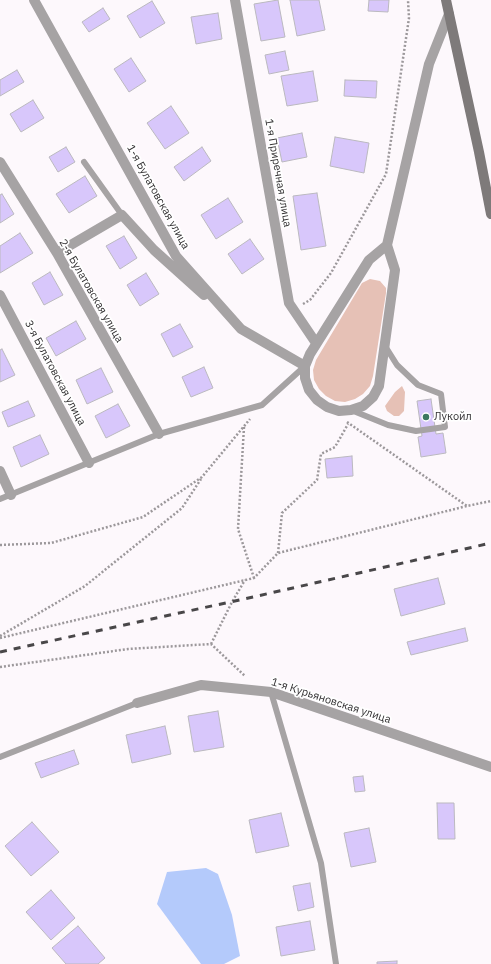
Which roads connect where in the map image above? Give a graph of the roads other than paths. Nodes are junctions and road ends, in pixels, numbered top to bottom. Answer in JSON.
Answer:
{"nodes":[{"id":1,"x":34,"y":0,"type":"edge"},
{"id":2,"x":235,"y":0,"type":"edge"},
{"id":3,"x":446,"y":0,"type":"edge"},
{"id":4,"x":449,"y":14,"type":"junction"},
{"id":5,"x":0,"y":162,"type":"edge"},
{"id":6,"x":84,"y":162,"type":"dead end"},
{"id":7,"x":491,"y":214,"type":"edge"},
{"id":8,"x":122,"y":215,"type":"junction"},
{"id":9,"x":387,"y":245,"type":"junction"},
{"id":10,"x":56,"y":253,"type":"junction"},
{"id":11,"x":0,"y":295,"type":"edge"},
{"id":12,"x":241,"y":329,"type":"junction"},
{"id":13,"x":316,"y":343,"type":"junction"},
{"id":14,"x":385,"y":346,"type":"junction"},
{"id":15,"x":306,"y":366,"type":"junction"},
{"id":16,"x":352,"y":410,"type":"junction"},
{"id":17,"x":159,"y":434,"type":"junction"},
{"id":18,"x":89,"y":463,"type":"junction"},
{"id":19,"x":0,"y":471,"type":"edge"},
{"id":20,"x":11,"y":495,"type":"junction"},
{"id":21,"x":0,"y":500,"type":"edge"},
{"id":22,"x":266,"y":691,"type":"junction"},
{"id":23,"x":137,"y":703,"type":"joint"},
{"id":24,"x":0,"y":757,"type":"edge"},
{"id":25,"x":491,"y":767,"type":"edge"},
{"id":26,"x":336,"y":964,"type":"edge"}],
"edges":[{"from":1,"to":12,"type":"street","name":"1-я Булатовская улица"},
{"from":2,"to":13,"type":"street","name":"1-я Приречная улица"},
{"from":3,"to":4,"type":"main road"},
{"from":4,"to":7,"type":"main road"},
{"from":4,"to":9,"type":"street"},
{"from":5,"to":10,"type":"street","name":"2-я Булатовская улица"},
{"from":6,"to":8,"type":"lane"},
{"from":8,"to":10,"type":"street"},
{"from":8,"to":12,"type":"street"},
{"from":9,"to":13,"type":"street"},
{"from":9,"to":14,"type":"street"},
{"from":10,"to":17,"type":"street","name":"2-я Булатовская улица"},
{"from":11,"to":18,"type":"street","name":"3-я Булатовская улица"},
{"from":12,"to":15,"type":"street","name":"1-я Булатовская улица"},
{"from":13,"to":15,"type":"street"},
{"from":14,"to":16,"type":"street"},
{"from":14,"to":16,"type":"lane"},
{"from":15,"to":16,"type":"street"},
{"from":15,"to":17,"type":"lane"},
{"from":17,"to":18,"type":"lane"},
{"from":18,"to":20,"type":"lane"},
{"from":19,"to":20,"type":"street"},
{"from":20,"to":21,"type":"lane"},
{"from":22,"to":23,"type":"street","name":"1-я Курьяновская улица"},
{"from":22,"to":25,"type":"street","name":"1-я Курьяновская улица"},
{"from":22,"to":26,"type":"lane"},
{"from":23,"to":24,"type":"lane"}]}
